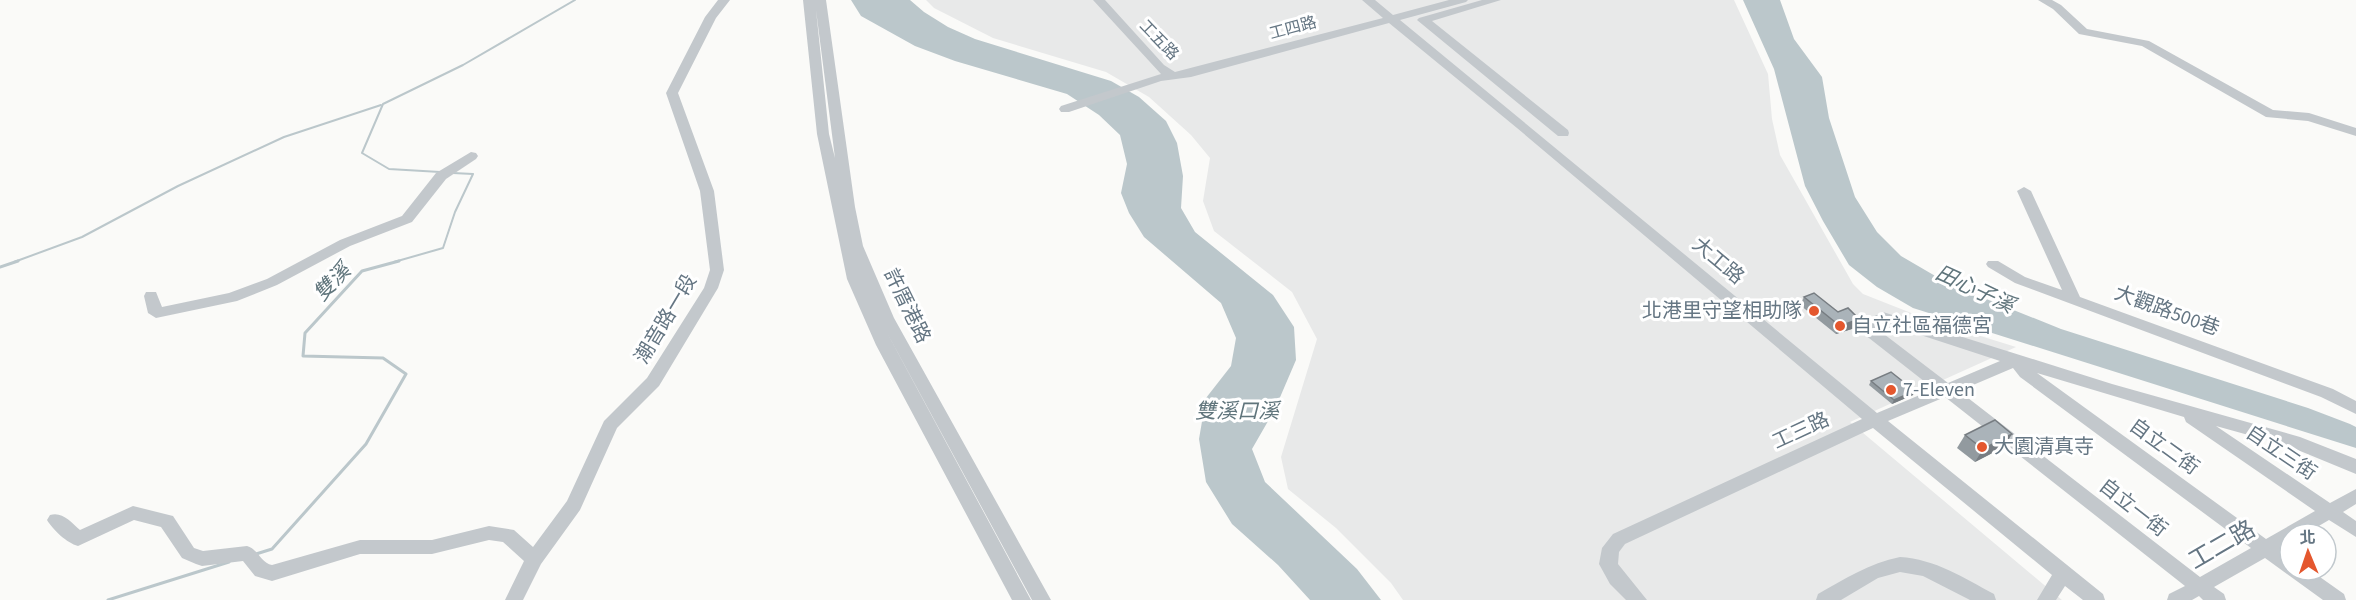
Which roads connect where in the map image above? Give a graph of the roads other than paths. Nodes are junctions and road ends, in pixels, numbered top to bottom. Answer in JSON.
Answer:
{"nodes":[{"id":1,"x":723,"y":0,"type":"edge"},
{"id":2,"x":809,"y":0,"type":"edge"},
{"id":3,"x":820,"y":0,"type":"edge"},
{"id":4,"x":1099,"y":0,"type":"edge"},
{"id":5,"x":1359,"y":0,"type":"edge"},
{"id":6,"x":1368,"y":0,"type":"edge"},
{"id":7,"x":1462,"y":0,"type":"edge"},
{"id":8,"x":1495,"y":0,"type":"edge"},
{"id":9,"x":2044,"y":0,"type":"edge"},
{"id":10,"x":1388,"y":20,"type":"junction"},
{"id":11,"x":1171,"y":75,"type":"junction"},
{"id":12,"x":1068,"y":108,"type":"dead end"},
{"id":13,"x":1544,"y":118,"type":"junction"},
{"id":14,"x":1522,"y":125,"type":"junction"},
{"id":15,"x":2356,"y":132,"type":"edge"},
{"id":16,"x":1540,"y":140,"type":"junction"},
{"id":17,"x":471,"y":156,"type":"dead end"},
{"id":18,"x":2024,"y":191,"type":"dead end"},
{"id":19,"x":848,"y":229,"type":"junction"},
{"id":20,"x":1993,"y":264,"type":"dead end"},
{"id":21,"x":150,"y":296,"type":"dead end"},
{"id":22,"x":2074,"y":300,"type":"junction"},
{"id":23,"x":2015,"y":361,"type":"junction"},
{"id":24,"x":1946,"y":389,"type":"junction"},
{"id":25,"x":2356,"y":408,"type":"edge"},
{"id":26,"x":2182,"y":411,"type":"junction"},
{"id":27,"x":1870,"y":422,"type":"junction"},
{"id":28,"x":2356,"y":467,"type":"edge"},
{"id":29,"x":2356,"y":495,"type":"edge"},
{"id":30,"x":2329,"y":511,"type":"junction"},
{"id":31,"x":56,"y":520,"type":"dead end"},
{"id":32,"x":2356,"y":530,"type":"edge"},
{"id":33,"x":2265,"y":548,"type":"junction"},
{"id":34,"x":2278,"y":557,"type":"edge"},
{"id":35,"x":534,"y":559,"type":"junction"},
{"id":36,"x":1010,"y":559,"type":"junction"},
{"id":37,"x":2061,"y":576,"type":"junction"},
{"id":38,"x":2312,"y":582,"type":"edge"},
{"id":39,"x":2199,"y":586,"type":"junction"},
{"id":40,"x":514,"y":600,"type":"edge"},
{"id":41,"x":1022,"y":600,"type":"edge"},
{"id":42,"x":1042,"y":600,"type":"edge"},
{"id":43,"x":1638,"y":600,"type":"edge"},
{"id":44,"x":1825,"y":600,"type":"edge"},
{"id":45,"x":1987,"y":600,"type":"edge"},
{"id":46,"x":2046,"y":600,"type":"edge"},
{"id":47,"x":2084,"y":600,"type":"edge"},
{"id":48,"x":2096,"y":600,"type":"edge"},
{"id":49,"x":2176,"y":600,"type":"edge"},
{"id":50,"x":2217,"y":600,"type":"edge"},
{"id":51,"x":2337,"y":600,"type":"edge"}],
"edges":[{"from":1,"to":35,"type":"street","name":"潮音路一段"},
{"from":2,"to":19,"type":"street","name":"許厝港路"},
{"from":3,"to":19,"type":"street","name":"許厝港路"},
{"from":4,"to":11,"type":"street","name":"工五路"},
{"from":5,"to":10,"type":"street","name":"大工路"},
{"from":6,"to":10,"type":"street","name":"大工路"},
{"from":7,"to":10,"type":"street","name":"工四路"},
{"from":8,"to":13,"type":"street"},
{"from":9,"to":15,"type":"street"},
{"from":10,"to":11,"type":"street","name":"工四路"},
{"from":10,"to":14,"type":"street","name":"大工路"},
{"from":10,"to":27,"type":"street","name":"大工路"},
{"from":11,"to":12,"type":"street","name":"工四路"},
{"from":13,"to":14,"type":"street"},
{"from":13,"to":16,"type":"street"},
{"from":14,"to":16,"type":"street","name":"大工路"},
{"from":16,"to":27,"type":"street","name":"大工路"},
{"from":17,"to":21,"type":"street"},
{"from":18,"to":22,"type":"street"},
{"from":19,"to":36,"type":"street","name":"許厝港路"},
{"from":20,"to":22,"type":"street","name":"大觀路500巷"},
{"from":22,"to":25,"type":"street","name":"大觀路500巷"},
{"from":23,"to":24,"type":"street","name":"工三路"},
{"from":23,"to":24,"type":"street","name":"自立一街"},
{"from":23,"to":26,"type":"street"},
{"from":23,"to":33,"type":"street","name":"自立二街"},
{"from":24,"to":27,"type":"street","name":"工三路"},
{"from":24,"to":39,"type":"street","name":"自立一街"},
{"from":26,"to":28,"type":"street"},
{"from":26,"to":30,"type":"street","name":"自立三街"},
{"from":27,"to":37,"type":"street","name":"大工路"},
{"from":27,"to":43,"type":"street","name":"工三路"},
{"from":29,"to":30,"type":"street","name":"工二路"},
{"from":30,"to":32,"type":"street","name":"自立三街"},
{"from":30,"to":33,"type":"street","name":"工二路"},
{"from":31,"to":35,"type":"street"},
{"from":33,"to":34,"type":"street","name":"自立二街"},
{"from":33,"to":39,"type":"street","name":"工二路"},
{"from":35,"to":40,"type":"street","name":"潮音路一段"},
{"from":36,"to":41,"type":"street","name":"許厝港路"},
{"from":36,"to":42,"type":"street","name":"許厝港路"},
{"from":37,"to":46,"type":"street"},
{"from":37,"to":47,"type":"street","name":"大工路"},
{"from":37,"to":48,"type":"street","name":"大工路"},
{"from":38,"to":51,"type":"street"},
{"from":39,"to":49,"type":"street","name":"工二路"},
{"from":39,"to":50,"type":"street","name":"自立一街"},
{"from":44,"to":45,"type":"street"}]}
